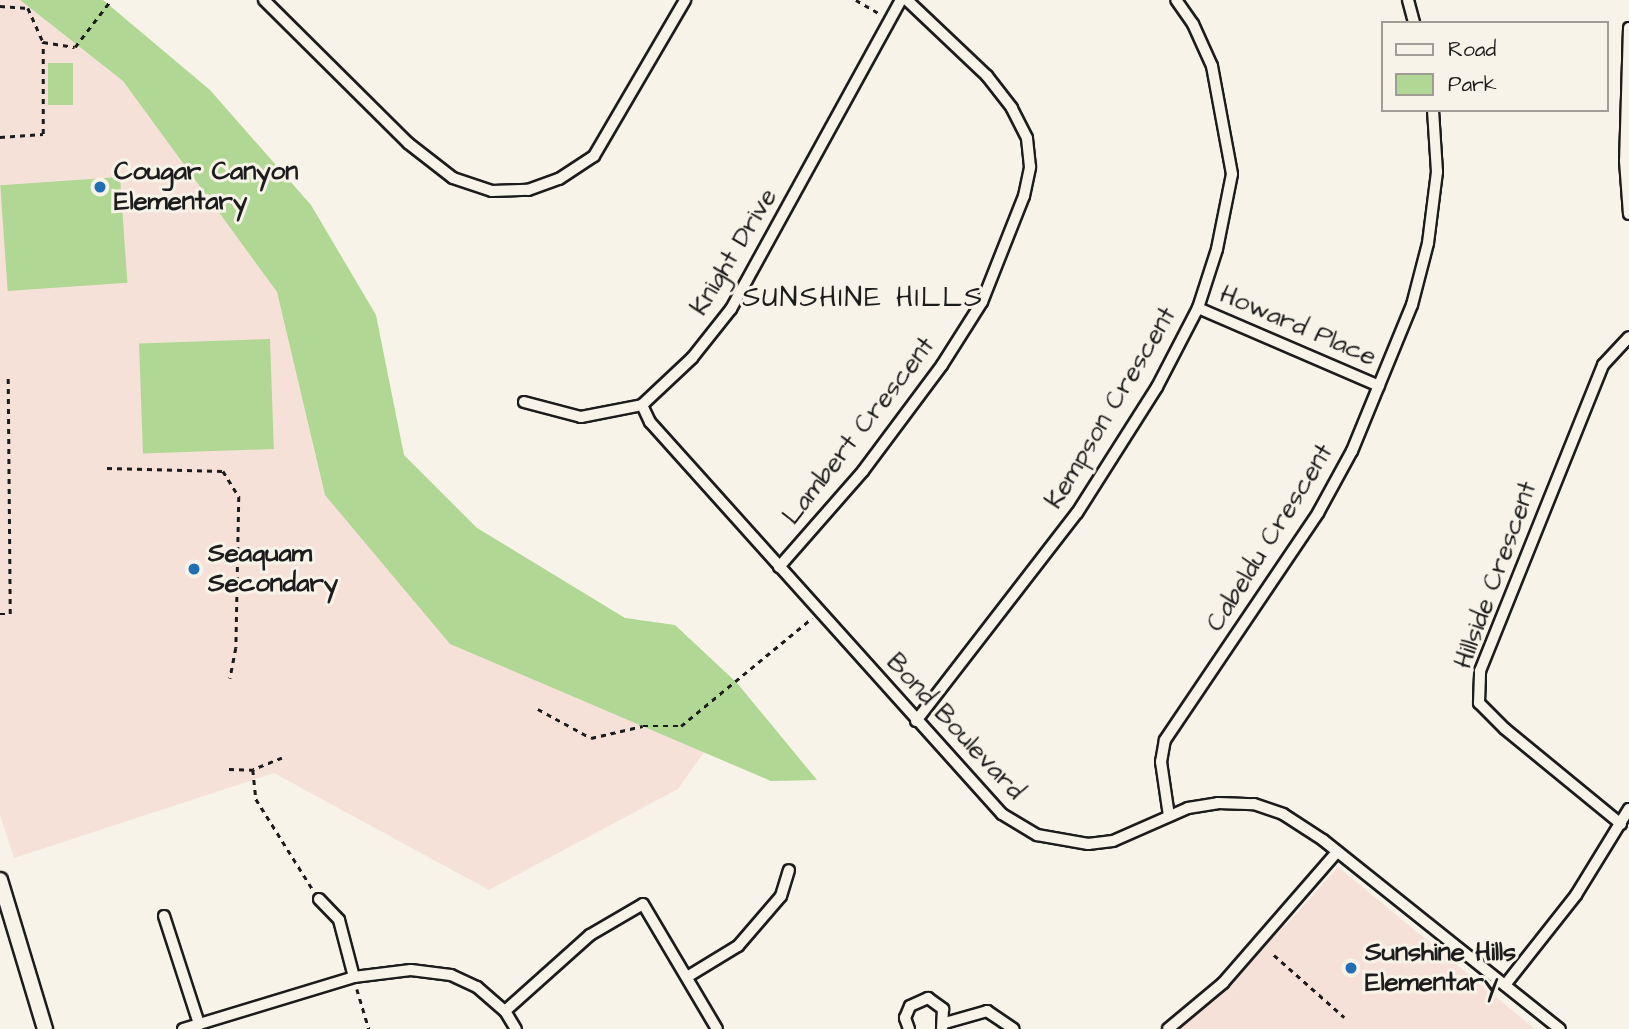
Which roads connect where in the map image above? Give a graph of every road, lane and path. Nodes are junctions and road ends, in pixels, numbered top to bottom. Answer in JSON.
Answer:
{"nodes":[{"id":1,"x":111,"y":0,"type":"edge"},
{"id":2,"x":264,"y":0,"type":"edge"},
{"id":3,"x":685,"y":0,"type":"edge"},
{"id":4,"x":856,"y":0,"type":"edge"},
{"id":5,"x":901,"y":0,"type":"edge"},
{"id":6,"x":907,"y":0,"type":"edge"},
{"id":7,"x":1176,"y":0,"type":"edge"},
{"id":8,"x":1408,"y":0,"type":"edge"},
{"id":9,"x":0,"y":6,"type":"edge"},
{"id":10,"x":880,"y":14,"type":"dead end"},
{"id":11,"x":1413,"y":21,"type":"edge"},
{"id":12,"x":1629,"y":28,"type":"edge"},
{"id":13,"x":43,"y":42,"type":"junction"},
{"id":14,"x":1433,"y":112,"type":"edge"},
{"id":15,"x":0,"y":138,"type":"edge"},
{"id":16,"x":1629,"y":214,"type":"edge"},
{"id":17,"x":1198,"y":307,"type":"junction"},
{"id":18,"x":1629,"y":337,"type":"edge"},
{"id":19,"x":8,"y":376,"type":"dead end"},
{"id":20,"x":1379,"y":386,"type":"junction"},
{"id":21,"x":524,"y":402,"type":"dead end"},
{"id":22,"x":642,"y":405,"type":"junction"},
{"id":23,"x":107,"y":468,"type":"dead end"},
{"id":24,"x":779,"y":567,"type":"junction"},
{"id":25,"x":0,"y":614,"type":"edge"},
{"id":26,"x":814,"y":616,"type":"dead end"},
{"id":27,"x":230,"y":678,"type":"dead end"},
{"id":28,"x":538,"y":709,"type":"dead end"},
{"id":29,"x":916,"y":721,"type":"junction"},
{"id":30,"x":282,"y":758,"type":"dead end"},
{"id":31,"x":229,"y":769,"type":"dead end"},
{"id":32,"x":253,"y":770,"type":"junction"},
{"id":33,"x":1629,"y":809,"type":"edge"},
{"id":34,"x":1169,"y":816,"type":"junction"},
{"id":35,"x":1621,"y":824,"type":"junction"},
{"id":36,"x":1337,"y":852,"type":"junction"},
{"id":37,"x":789,"y":870,"type":"dead end"},
{"id":38,"x":0,"y":880,"type":"edge"},
{"id":39,"x":319,"y":899,"type":"joint"},
{"id":40,"x":164,"y":916,"type":"dead end"},
{"id":41,"x":1274,"y":955,"type":"dead end"},
{"id":42,"x":687,"y":977,"type":"junction"},
{"id":43,"x":355,"y":982,"type":"junction"},
{"id":44,"x":1505,"y":985,"type":"junction"},
{"id":45,"x":505,"y":1011,"type":"junction"},
{"id":46,"x":1344,"y":1017,"type":"dead end"},
{"id":47,"x":199,"y":1024,"type":"junction"},
{"id":48,"x":944,"y":1026,"type":"edge"},
{"id":49,"x":45,"y":1029,"type":"edge"},
{"id":50,"x":183,"y":1029,"type":"edge"},
{"id":51,"x":369,"y":1029,"type":"edge"},
{"id":52,"x":516,"y":1029,"type":"edge"},
{"id":53,"x":717,"y":1029,"type":"edge"},
{"id":54,"x":909,"y":1029,"type":"edge"},
{"id":55,"x":1014,"y":1029,"type":"edge"},
{"id":56,"x":1168,"y":1029,"type":"edge"},
{"id":57,"x":1560,"y":1029,"type":"edge"}],
"edges":[{"from":1,"to":13,"type":"path"},
{"from":2,"to":3,"type":"street"},
{"from":4,"to":10,"type":"path"},
{"from":5,"to":22,"type":"street","name":"Knight Drive"},
{"from":6,"to":24,"type":"street","name":"Lambert Crescent"},
{"from":7,"to":17,"type":"street","name":"Kempson Crescent"},
{"from":8,"to":11,"type":"street"},
{"from":9,"to":13,"type":"path"},
{"from":12,"to":16,"type":"street"},
{"from":13,"to":15,"type":"path"},
{"from":14,"to":20,"type":"street","name":"Cabeldu Crescent"},
{"from":17,"to":20,"type":"street","name":"Howard Place"},
{"from":17,"to":29,"type":"street","name":"Kempson Crescent"},
{"from":18,"to":35,"type":"street","name":"Hillside Crescent"},
{"from":19,"to":25,"type":"path"},
{"from":20,"to":34,"type":"street","name":"Cabeldu Crescent"},
{"from":21,"to":22,"type":"street"},
{"from":22,"to":24,"type":"street","name":"Bond Boulevard"},
{"from":23,"to":27,"type":"path"},
{"from":24,"to":29,"type":"street","name":"Bond Boulevard"},
{"from":26,"to":28,"type":"path"},
{"from":29,"to":34,"type":"street","name":"Bond Boulevard"},
{"from":30,"to":32,"type":"path"},
{"from":31,"to":32,"type":"path"},
{"from":32,"to":39,"type":"path"},
{"from":33,"to":35,"type":"street"},
{"from":34,"to":36,"type":"street","name":"Bond Boulevard"},
{"from":35,"to":44,"type":"street"},
{"from":36,"to":44,"type":"street","name":"Bond Boulevard"},
{"from":36,"to":56,"type":"street"},
{"from":37,"to":42,"type":"street"},
{"from":38,"to":49,"type":"street"},
{"from":39,"to":43,"type":"street"},
{"from":40,"to":47,"type":"street"},
{"from":41,"to":46,"type":"path"},
{"from":42,"to":45,"type":"street"},
{"from":42,"to":53,"type":"street"},
{"from":43,"to":45,"type":"street"},
{"from":43,"to":47,"type":"street"},
{"from":43,"to":51,"type":"path"},
{"from":44,"to":57,"type":"street","name":"Bond Boulevard"},
{"from":45,"to":52,"type":"street"},
{"from":47,"to":50,"type":"street"},
{"from":48,"to":54,"type":"street"},
{"from":48,"to":55,"type":"street"}]}
